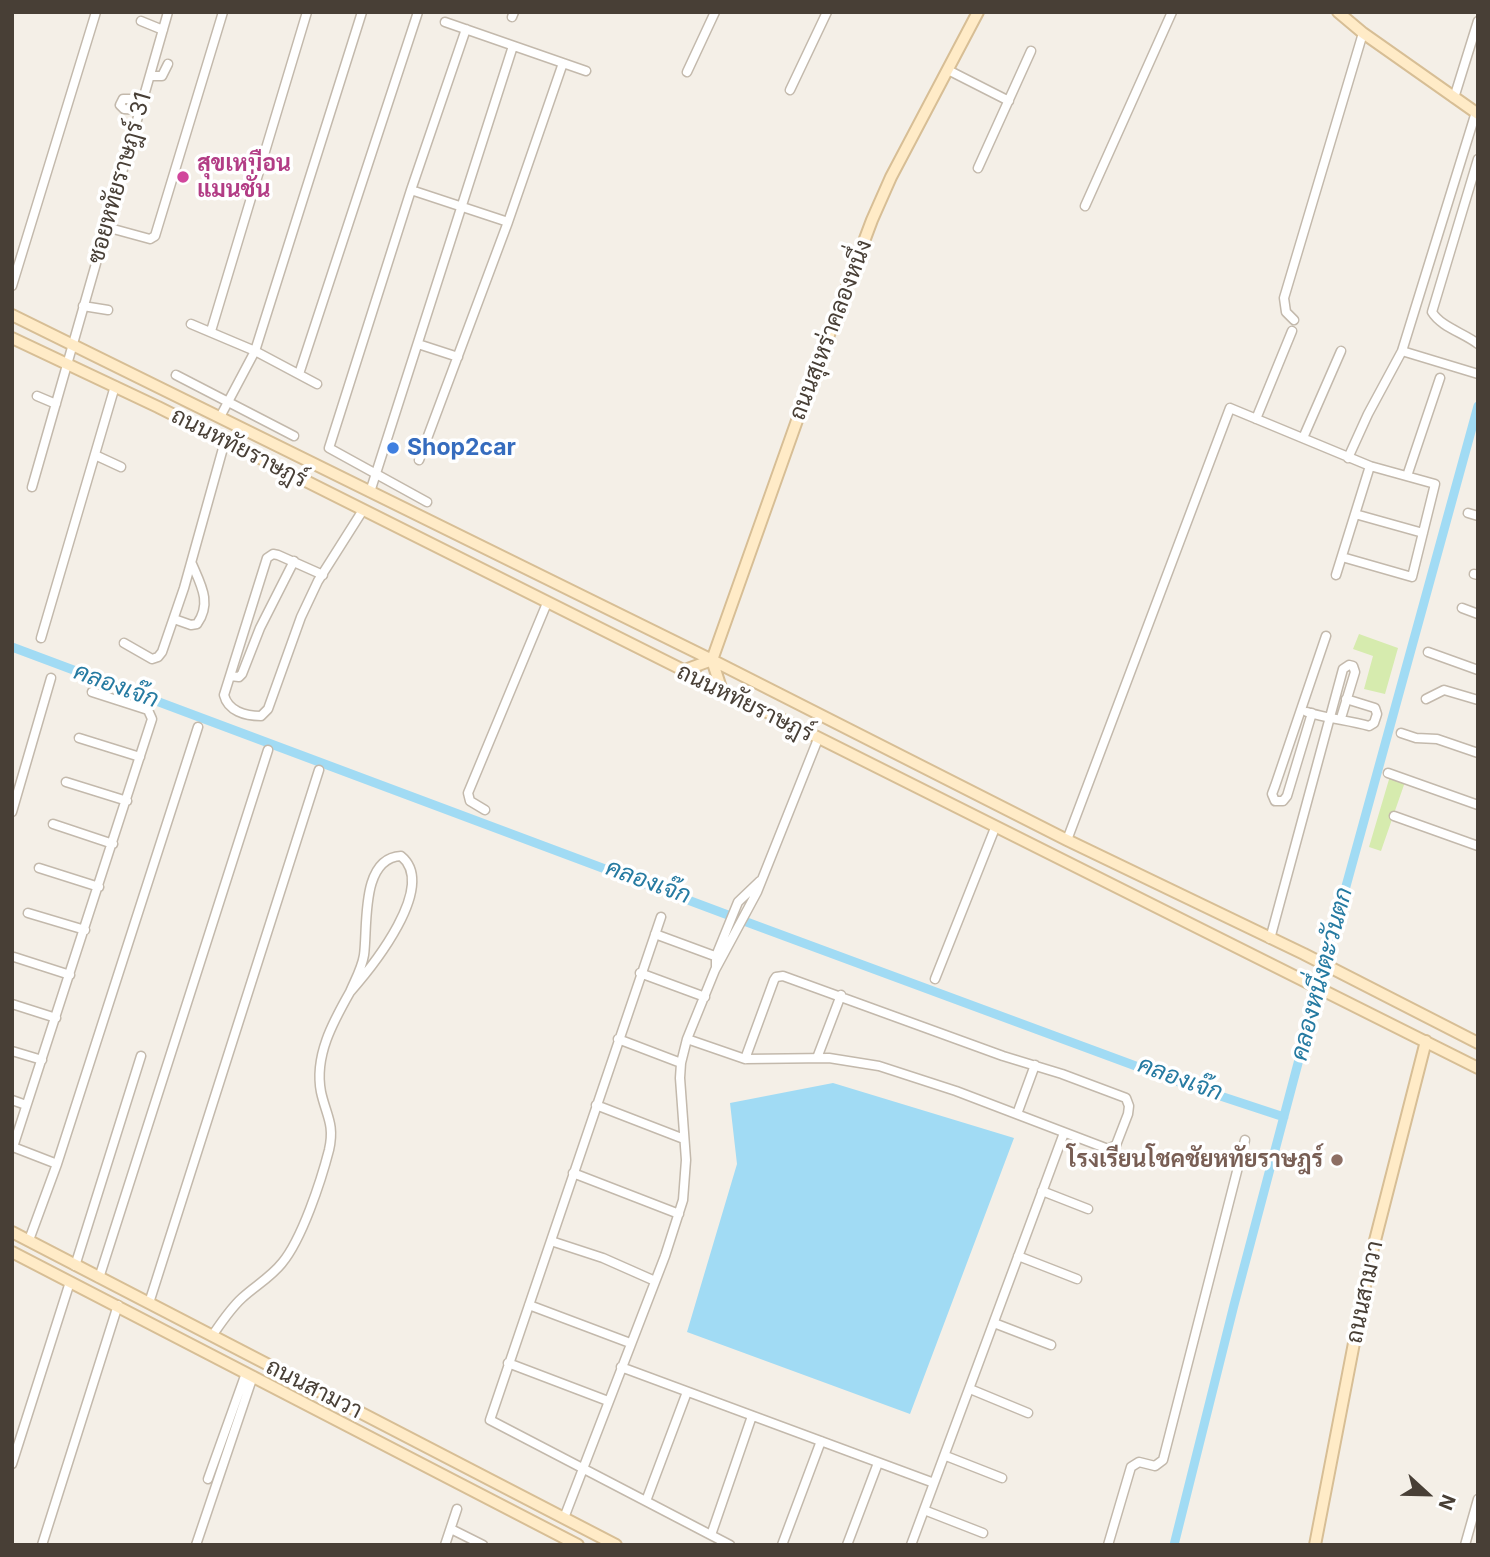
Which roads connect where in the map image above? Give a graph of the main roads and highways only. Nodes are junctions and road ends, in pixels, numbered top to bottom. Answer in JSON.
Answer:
{"nodes":[{"id":1,"x":978,"y":12,"type":"edge"},
{"id":2,"x":1338,"y":12,"type":"edge"},
{"id":3,"x":1477,"y":113,"type":"edge"},
{"id":4,"x":12,"y":315,"type":"edge"},
{"id":5,"x":12,"y":338,"type":"edge"},
{"id":6,"x":712,"y":660,"type":"junction"},
{"id":7,"x":682,"y":671,"type":"junction"},
{"id":8,"x":722,"y":691,"type":"junction"},
{"id":9,"x":1426,"y":1041,"type":"junction"},
{"id":10,"x":1478,"y":1043,"type":"edge"},
{"id":11,"x":1478,"y":1068,"type":"edge"},
{"id":12,"x":12,"y":1232,"type":"edge"},
{"id":13,"x":12,"y":1252,"type":"edge"},
{"id":14,"x":326,"y":1395,"type":"junction"},
{"id":15,"x":318,"y":1410,"type":"junction"},
{"id":16,"x":578,"y":1545,"type":"edge"},
{"id":17,"x":616,"y":1545,"type":"edge"},
{"id":18,"x":1315,"y":1545,"type":"edge"}],
"edges":[{"from":1,"to":6,"type":"main road","name":"ถนนสุเหร่าคลองหนึ่ง"},
{"from":2,"to":3,"type":"main road"},
{"from":4,"to":6,"type":"main road","name":"ถนนหทัยราษฎร์"},
{"from":5,"to":7,"type":"main road","name":"ถนนหทัยราษฎร์"},
{"from":6,"to":7,"type":"main road"},
{"from":6,"to":8,"type":"main road"},
{"from":6,"to":10,"type":"main road","name":"ถนนหทัยราษฎร์"},
{"from":7,"to":8,"type":"main road","name":"ถนนหทัยราษฎร์"},
{"from":8,"to":9,"type":"main road","name":"ถนนหทัยราษฎร์"},
{"from":9,"to":11,"type":"main road","name":"ถนนหทัยราษฎร์"},
{"from":9,"to":18,"type":"main road","name":"ถนนสามวา"},
{"from":12,"to":14,"type":"main road","name":"ถนนสามวา"},
{"from":13,"to":15,"type":"main road","name":"ถนนสามวา"},
{"from":14,"to":15,"type":"main road"},
{"from":14,"to":17,"type":"main road","name":"ถนนสามวา"},
{"from":15,"to":16,"type":"main road","name":"ถนนสามวา"}]}
